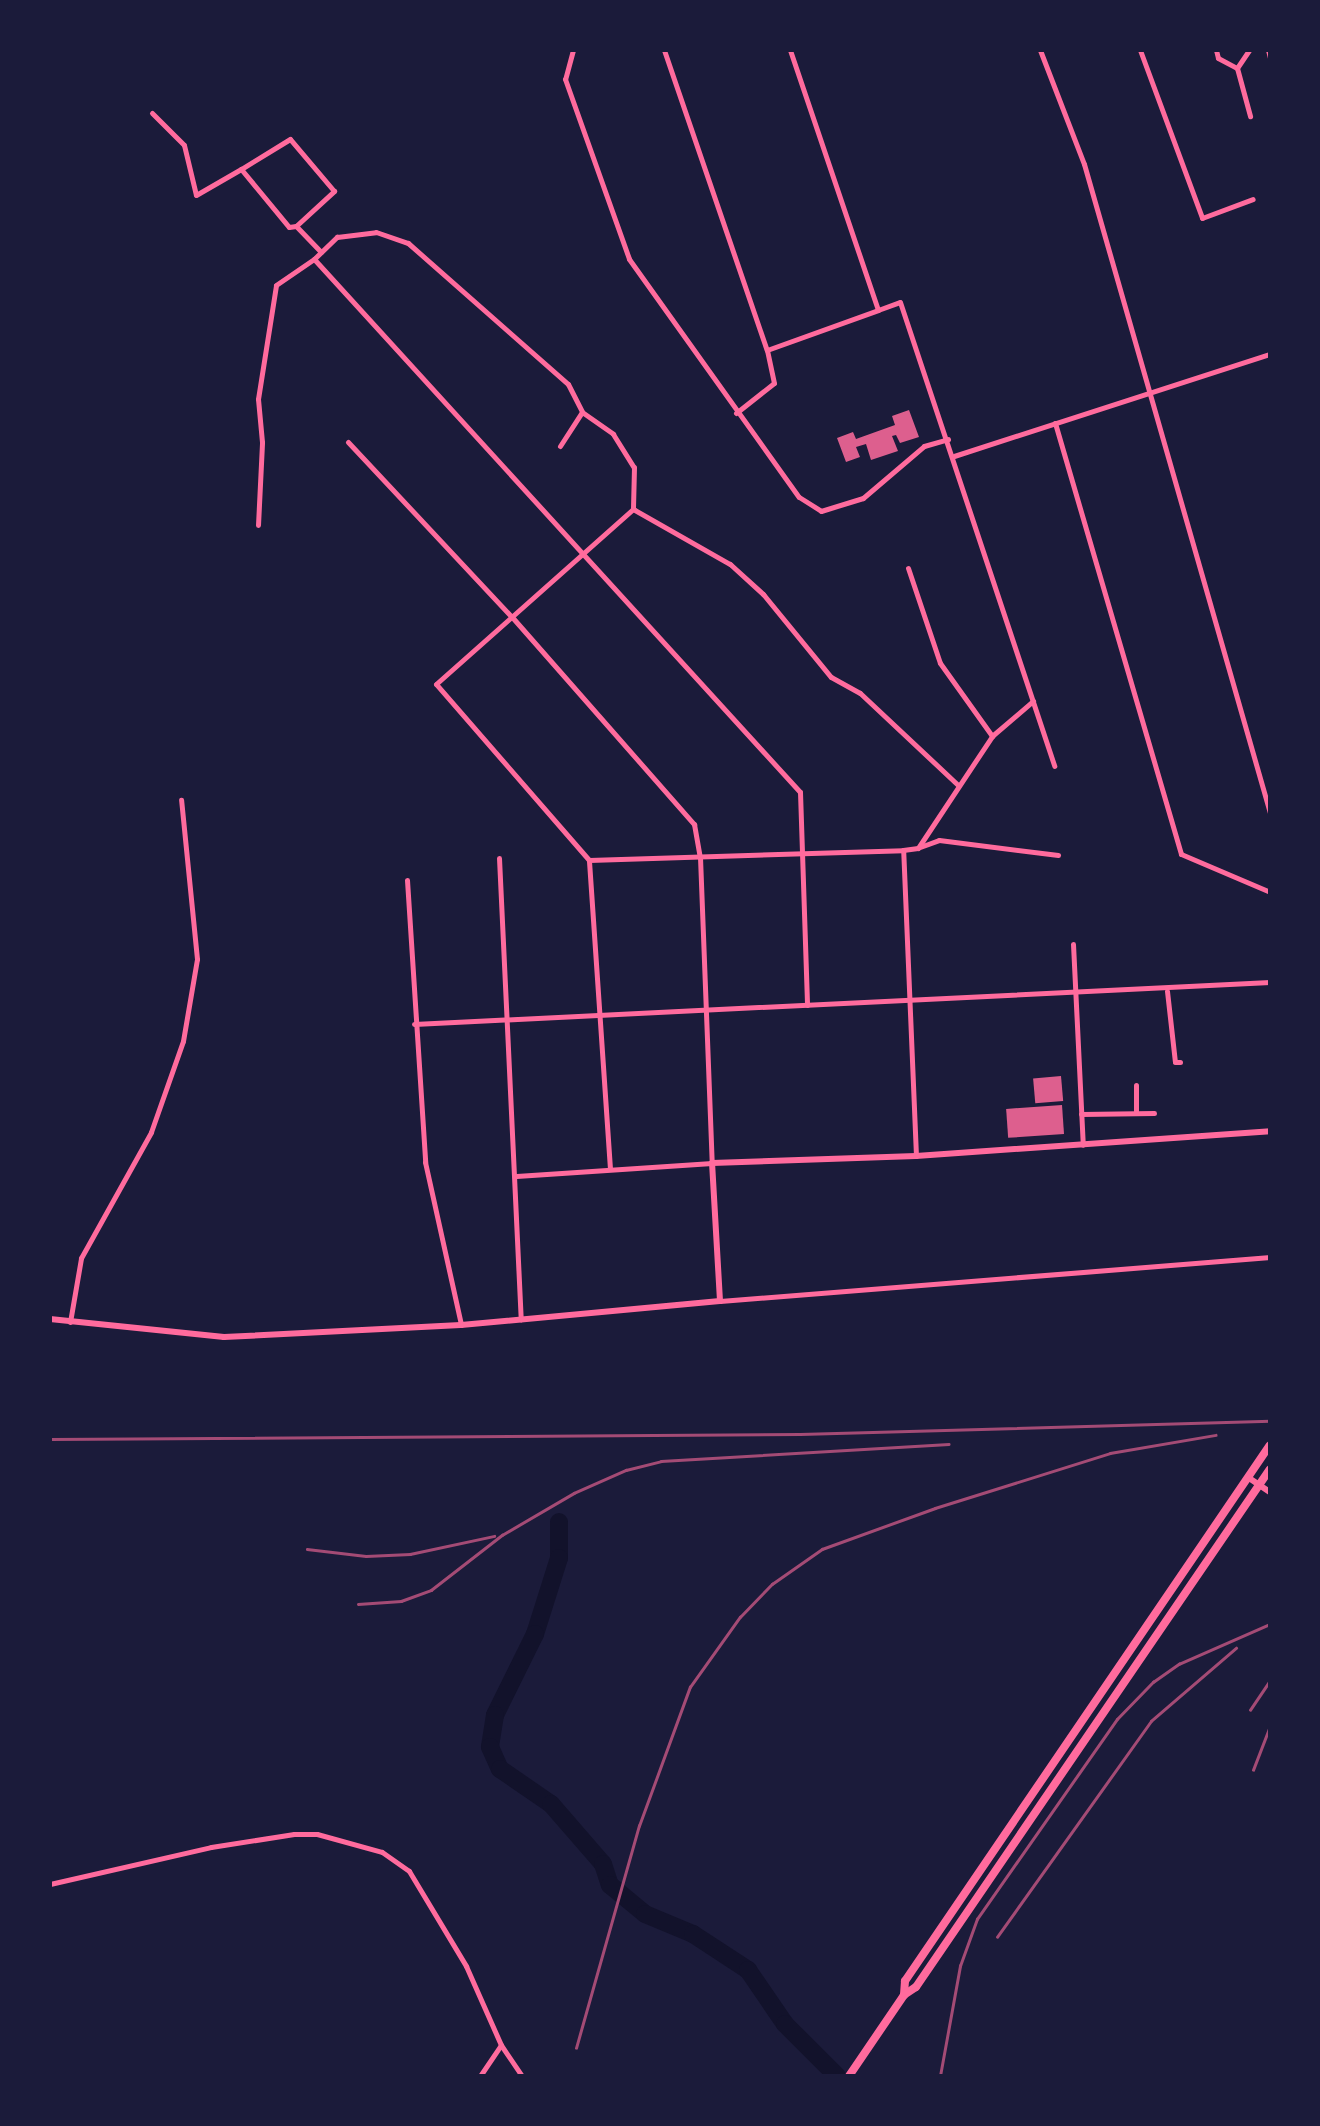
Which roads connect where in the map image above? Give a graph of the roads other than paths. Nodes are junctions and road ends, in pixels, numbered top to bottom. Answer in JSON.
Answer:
{"nodes":[{"id":1,"x":573,"y":50,"type":"edge"},
{"id":2,"x":664,"y":50,"type":"edge"},
{"id":3,"x":790,"y":50,"type":"edge"},
{"id":4,"x":1040,"y":50,"type":"edge"},
{"id":5,"x":1140,"y":50,"type":"edge"},
{"id":6,"x":1216,"y":50,"type":"edge"},
{"id":7,"x":1249,"y":50,"type":"edge"},
{"id":8,"x":1268,"y":50,"type":"edge"},
{"id":9,"x":1270,"y":58,"type":"edge"},
{"id":10,"x":1237,"y":68,"type":"junction"},
{"id":11,"x":152,"y":114,"type":"dead end"},
{"id":12,"x":1250,"y":116,"type":"dead end"},
{"id":13,"x":241,"y":169,"type":"junction"},
{"id":14,"x":1253,"y":199,"type":"dead end"},
{"id":15,"x":296,"y":226,"type":"junction"},
{"id":16,"x":320,"y":252,"type":"junction"},
{"id":17,"x":314,"y":259,"type":"junction"},
{"id":18,"x":878,"y":310,"type":"junction"},
{"id":19,"x":767,"y":350,"type":"junction"},
{"id":20,"x":1270,"y":354,"type":"edge"},
{"id":21,"x":1151,"y":392,"type":"junction"},
{"id":22,"x":582,"y":412,"type":"junction"},
{"id":23,"x":735,"y":414,"type":"junction"},
{"id":24,"x":1055,"y":423,"type":"junction"},
{"id":25,"x":948,"y":439,"type":"junction"},
{"id":26,"x":348,"y":442,"type":"dead end"},
{"id":27,"x":560,"y":446,"type":"dead end"},
{"id":28,"x":954,"y":456,"type":"junction"},
{"id":29,"x":633,"y":509,"type":"junction"},
{"id":30,"x":258,"y":526,"type":"dead end"},
{"id":31,"x":584,"y":553,"type":"junction"},
{"id":32,"x":908,"y":568,"type":"dead end"},
{"id":33,"x":512,"y":617,"type":"junction"},
{"id":34,"x":1034,"y":701,"type":"junction"},
{"id":35,"x":992,"y":736,"type":"junction"},
{"id":36,"x":1054,"y":766,"type":"dead end"},
{"id":37,"x":958,"y":786,"type":"junction"},
{"id":38,"x":181,"y":800,"type":"dead end"},
{"id":39,"x":1270,"y":813,"type":"edge"},
{"id":40,"x":918,"y":848,"type":"junction"},
{"id":41,"x":804,"y":850,"type":"junction"},
{"id":42,"x":903,"y":850,"type":"junction"},
{"id":43,"x":1058,"y":855,"type":"dead end"},
{"id":44,"x":700,"y":857,"type":"junction"},
{"id":45,"x":499,"y":858,"type":"dead end"},
{"id":46,"x":588,"y":860,"type":"junction"},
{"id":47,"x":407,"y":880,"type":"dead end"},
{"id":48,"x":1270,"y":892,"type":"edge"},
{"id":49,"x":1073,"y":944,"type":"dead end"},
{"id":50,"x":1270,"y":982,"type":"edge"},
{"id":51,"x":1166,"y":989,"type":"junction"},
{"id":52,"x":1074,"y":993,"type":"junction"},
{"id":53,"x":910,"y":1001,"type":"junction"},
{"id":54,"x":807,"y":1006,"type":"junction"},
{"id":55,"x":708,"y":1010,"type":"junction"},
{"id":56,"x":599,"y":1015,"type":"junction"},
{"id":57,"x":507,"y":1020,"type":"junction"},
{"id":58,"x":414,"y":1024,"type":"junction"},
{"id":59,"x":1180,"y":1062,"type":"dead end"},
{"id":60,"x":1136,"y":1085,"type":"dead end"},
{"id":61,"x":1136,"y":1112,"type":"junction"},
{"id":62,"x":1154,"y":1113,"type":"dead end"},
{"id":63,"x":1081,"y":1114,"type":"junction"},
{"id":64,"x":1270,"y":1132,"type":"edge"},
{"id":65,"x":1083,"y":1146,"type":"junction"},
{"id":66,"x":916,"y":1156,"type":"junction"},
{"id":67,"x":712,"y":1163,"type":"junction"},
{"id":68,"x":610,"y":1169,"type":"junction"},
{"id":69,"x":516,"y":1176,"type":"junction"},
{"id":70,"x":1270,"y":1258,"type":"edge"},
{"id":71,"x":720,"y":1301,"type":"junction"},
{"id":72,"x":50,"y":1319,"type":"edge"},
{"id":73,"x":521,"y":1319,"type":"junction"},
{"id":74,"x":70,"y":1322,"type":"junction"},
{"id":75,"x":461,"y":1325,"type":"junction"},
{"id":76,"x":1270,"y":1446,"type":"edge"},
{"id":77,"x":1270,"y":1469,"type":"edge"},
{"id":78,"x":1249,"y":1478,"type":"junction"},
{"id":79,"x":1257,"y":1488,"type":"junction"},
{"id":80,"x":1270,"y":1492,"type":"edge"},
{"id":81,"x":50,"y":1884,"type":"edge"},
{"id":82,"x":904,"y":1995,"type":"junction"},
{"id":83,"x":501,"y":2045,"type":"junction"},
{"id":84,"x":480,"y":2076,"type":"edge"},
{"id":85,"x":522,"y":2076,"type":"edge"},
{"id":86,"x":849,"y":2076,"type":"edge"}],
"edges":[{"from":1,"to":23,"type":"street"},
{"from":2,"to":19,"type":"street"},
{"from":3,"to":18,"type":"street"},
{"from":4,"to":21,"type":"street"},
{"from":5,"to":14,"type":"street"},
{"from":6,"to":10,"type":"street"},
{"from":7,"to":10,"type":"street"},
{"from":8,"to":9,"type":"street"},
{"from":10,"to":12,"type":"street"},
{"from":11,"to":13,"type":"street"},
{"from":13,"to":15,"type":"street"},
{"from":13,"to":15,"type":"street"},
{"from":15,"to":16,"type":"street"},
{"from":16,"to":17,"type":"street"},
{"from":16,"to":22,"type":"street"},
{"from":17,"to":30,"type":"street"},
{"from":17,"to":31,"type":"street"},
{"from":18,"to":19,"type":"street"},
{"from":18,"to":25,"type":"street"},
{"from":19,"to":23,"type":"street"},
{"from":20,"to":21,"type":"street"},
{"from":21,"to":24,"type":"street"},
{"from":21,"to":39,"type":"street"},
{"from":22,"to":27,"type":"street"},
{"from":22,"to":29,"type":"street"},
{"from":23,"to":25,"type":"street"},
{"from":24,"to":28,"type":"street"},
{"from":24,"to":48,"type":"street"},
{"from":25,"to":28,"type":"street"},
{"from":26,"to":33,"type":"street"},
{"from":28,"to":34,"type":"street"},
{"from":29,"to":31,"type":"street"},
{"from":29,"to":37,"type":"street"},
{"from":31,"to":33,"type":"street"},
{"from":31,"to":41,"type":"street"},
{"from":32,"to":35,"type":"street"},
{"from":33,"to":44,"type":"street"},
{"from":33,"to":46,"type":"street"},
{"from":34,"to":35,"type":"street"},
{"from":34,"to":36,"type":"street"},
{"from":35,"to":37,"type":"street"},
{"from":37,"to":40,"type":"street"},
{"from":38,"to":74,"type":"street"},
{"from":40,"to":42,"type":"street"},
{"from":40,"to":43,"type":"street"},
{"from":41,"to":42,"type":"street"},
{"from":41,"to":44,"type":"street"},
{"from":41,"to":54,"type":"street"},
{"from":42,"to":53,"type":"street"},
{"from":44,"to":46,"type":"street"},
{"from":44,"to":55,"type":"street"},
{"from":45,"to":57,"type":"street"},
{"from":46,"to":56,"type":"street"},
{"from":47,"to":58,"type":"street"},
{"from":49,"to":52,"type":"street"},
{"from":50,"to":51,"type":"street"},
{"from":51,"to":52,"type":"street"},
{"from":51,"to":59,"type":"street"},
{"from":52,"to":53,"type":"street"},
{"from":52,"to":63,"type":"street"},
{"from":53,"to":54,"type":"street"},
{"from":53,"to":66,"type":"street"},
{"from":54,"to":55,"type":"street"},
{"from":55,"to":56,"type":"street"},
{"from":55,"to":67,"type":"street"},
{"from":56,"to":57,"type":"street"},
{"from":56,"to":68,"type":"street"},
{"from":57,"to":58,"type":"street"},
{"from":57,"to":69,"type":"street"},
{"from":58,"to":75,"type":"street"},
{"from":60,"to":61,"type":"street"},
{"from":61,"to":62,"type":"street"},
{"from":61,"to":63,"type":"street"},
{"from":63,"to":65,"type":"street"},
{"from":64,"to":65,"type":"street"},
{"from":65,"to":66,"type":"street"},
{"from":66,"to":67,"type":"street"},
{"from":67,"to":68,"type":"street"},
{"from":67,"to":71,"type":"street"},
{"from":68,"to":69,"type":"street"},
{"from":69,"to":73,"type":"street"},
{"from":70,"to":71,"type":"street"},
{"from":71,"to":73,"type":"street"},
{"from":72,"to":74,"type":"street"},
{"from":73,"to":75,"type":"street"},
{"from":74,"to":75,"type":"street"},
{"from":76,"to":78,"type":"main road"},
{"from":77,"to":79,"type":"main road"},
{"from":78,"to":79,"type":"street"},
{"from":78,"to":82,"type":"main road"},
{"from":79,"to":80,"type":"street"},
{"from":79,"to":82,"type":"main road"},
{"from":81,"to":83,"type":"street"},
{"from":82,"to":86,"type":"main road"},
{"from":83,"to":84,"type":"street"},
{"from":83,"to":85,"type":"street"}]}
